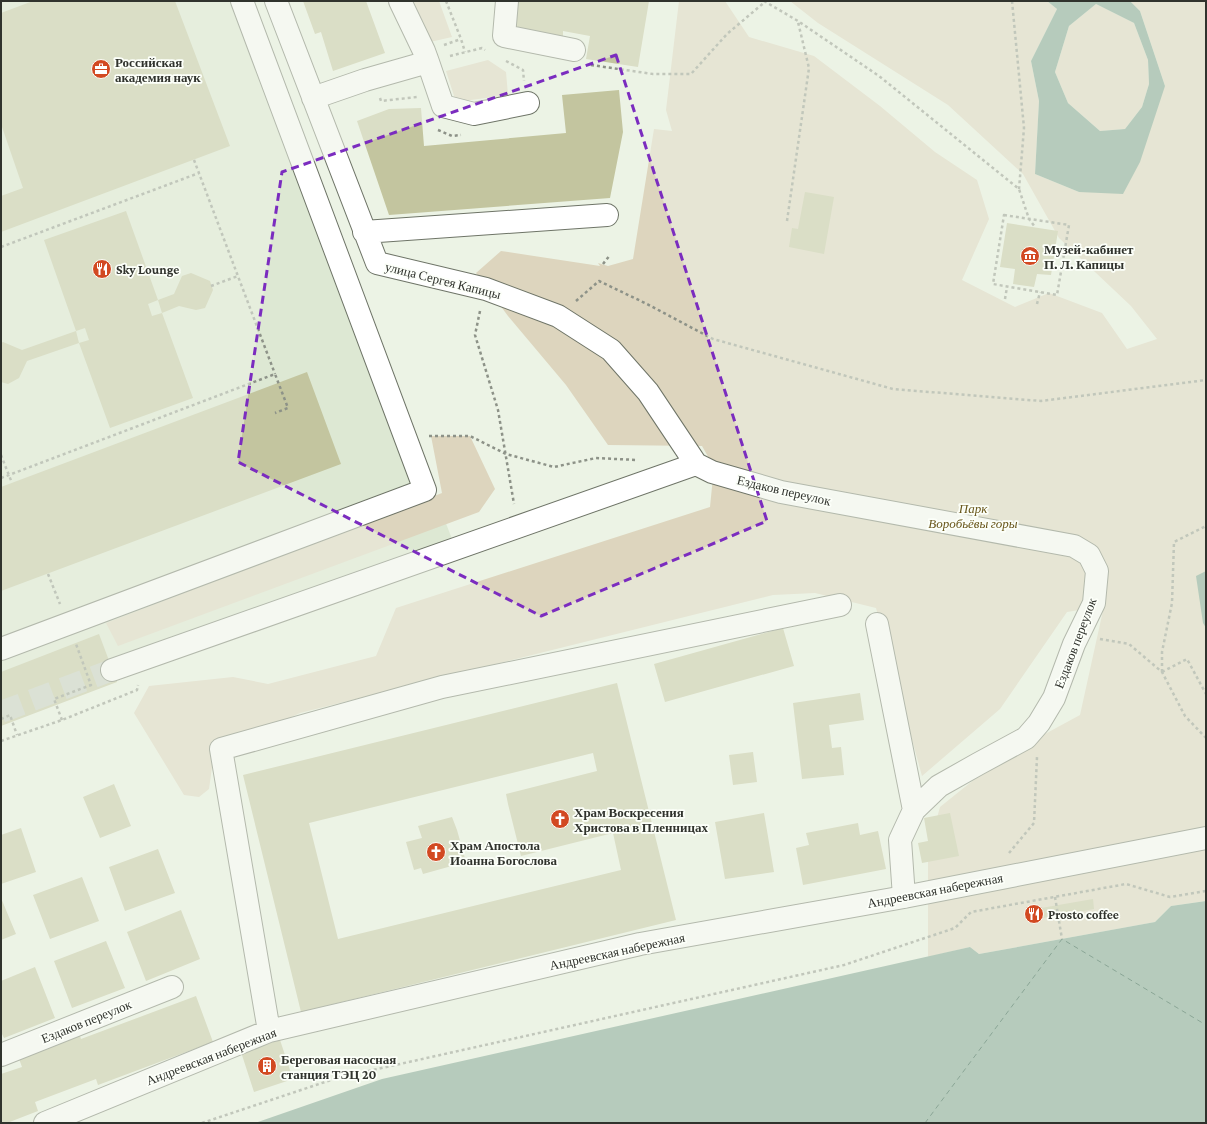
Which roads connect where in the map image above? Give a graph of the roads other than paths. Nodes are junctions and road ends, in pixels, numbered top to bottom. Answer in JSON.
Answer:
{"nodes":[{"id":1,"x":242,"y":1,"type":"edge"},
{"id":2,"x":276,"y":1,"type":"edge"},
{"id":3,"x":400,"y":1,"type":"edge"},
{"id":4,"x":507,"y":1,"type":"edge"},
{"id":5,"x":574,"y":50,"type":"road end"},
{"id":6,"x":428,"y":62,"type":"junction"},
{"id":7,"x":313,"y":98,"type":"junction"},
{"id":8,"x":528,"y":103,"type":"road end"},
{"id":9,"x":607,"y":215,"type":"dead end"},
{"id":10,"x":364,"y":232,"type":"junction"},
{"id":11,"x":696,"y":464,"type":"junction"},
{"id":12,"x":840,"y":605,"type":"dead end"},
{"id":13,"x":877,"y":624,"type":"dead end"},
{"id":14,"x":1,"y":649,"type":"edge"},
{"id":15,"x":112,"y":670,"type":"tunnel mouth"},
{"id":16,"x":914,"y":810,"type":"junction"},
{"id":17,"x":1206,"y":838,"type":"edge"},
{"id":18,"x":904,"y":897,"type":"junction"},
{"id":19,"x":172,"y":987,"type":"dead end"},
{"id":20,"x":269,"y":1031,"type":"junction"},
{"id":21,"x":1,"y":1055,"type":"edge"},
{"id":22,"x":45,"y":1123,"type":"edge"}],
"edges":[{"from":1,"to":14,"type":"street"},
{"from":2,"to":7,"type":"street","name":"улица Сергея Капицы"},
{"from":3,"to":6,"type":"street"},
{"from":4,"to":5,"type":"street"},
{"from":6,"to":7,"type":"street"},
{"from":6,"to":8,"type":"street"},
{"from":7,"to":10,"type":"street","name":"улица Сергея Капицы"},
{"from":9,"to":10,"type":"street"},
{"from":10,"to":11,"type":"street","name":"улица Сергея Капицы"},
{"from":11,"to":15,"type":"street"},
{"from":11,"to":16,"type":"street","name":"Ездаков переулок"},
{"from":12,"to":20,"type":"street"},
{"from":13,"to":16,"type":"street"},
{"from":16,"to":18,"type":"street","name":"Ездаков переулок"},
{"from":17,"to":18,"type":"street","name":"Андреевская набережная"},
{"from":18,"to":20,"type":"street","name":"Андреевская набережная"},
{"from":19,"to":21,"type":"street","name":"Ездаков переулок"},
{"from":20,"to":22,"type":"street","name":"Андреевская набережная"}]}
